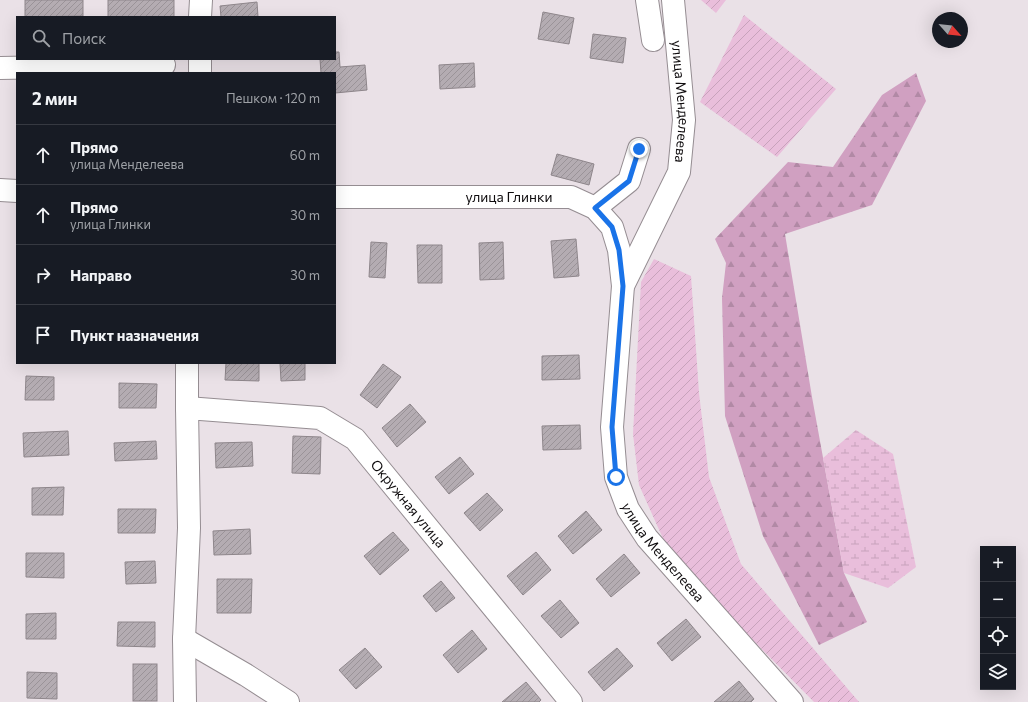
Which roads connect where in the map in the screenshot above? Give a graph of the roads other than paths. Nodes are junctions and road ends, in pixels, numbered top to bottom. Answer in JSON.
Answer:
{"nodes":[{"id":1,"x":201,"y":0,"type":"edge"},
{"id":2,"x":647,"y":0,"type":"edge"},
{"id":3,"x":673,"y":0,"type":"edge"},
{"id":4,"x":200,"y":16,"type":"edge"},
{"id":5,"x":653,"y":40,"type":"dead end"},
{"id":6,"x":200,"y":60,"type":"edge"},
{"id":7,"x":164,"y":65,"type":"dead end"},
{"id":8,"x":0,"y":68,"type":"edge"},
{"id":9,"x":200,"y":72,"type":"edge"},
{"id":10,"x":639,"y":149,"type":"dead end"},
{"id":11,"x":0,"y":190,"type":"edge"},
{"id":12,"x":16,"y":191,"type":"edge"},
{"id":13,"x":336,"y":197,"type":"edge"},
{"id":14,"x":595,"y":208,"type":"junction"},
{"id":15,"x":623,"y":286,"type":"junction"},
{"id":16,"x":188,"y":364,"type":"edge"},
{"id":17,"x":187,"y":408,"type":"junction"},
{"id":18,"x":184,"y":639,"type":"junction"},
{"id":19,"x":185,"y":702,"type":"edge"},
{"id":20,"x":288,"y":702,"type":"edge"},
{"id":21,"x":571,"y":702,"type":"edge"},
{"id":22,"x":792,"y":702,"type":"edge"}],
"edges":[{"from":1,"to":4,"type":"street"},
{"from":2,"to":5,"type":"street"},
{"from":3,"to":15,"type":"street","name":"улица Менделеева"},
{"from":6,"to":9,"type":"street"},
{"from":7,"to":8,"type":"street"},
{"from":10,"to":14,"type":"street"},
{"from":11,"to":12,"type":"street"},
{"from":13,"to":14,"type":"street","name":"улица Глинки"},
{"from":14,"to":15,"type":"street","name":"улица Глинки"},
{"from":15,"to":22,"type":"street","name":"улица Менделеева"},
{"from":16,"to":17,"type":"street"},
{"from":17,"to":18,"type":"street"},
{"from":17,"to":21,"type":"street","name":"Окружная улица"},
{"from":18,"to":19,"type":"street"},
{"from":18,"to":20,"type":"street"}]}
